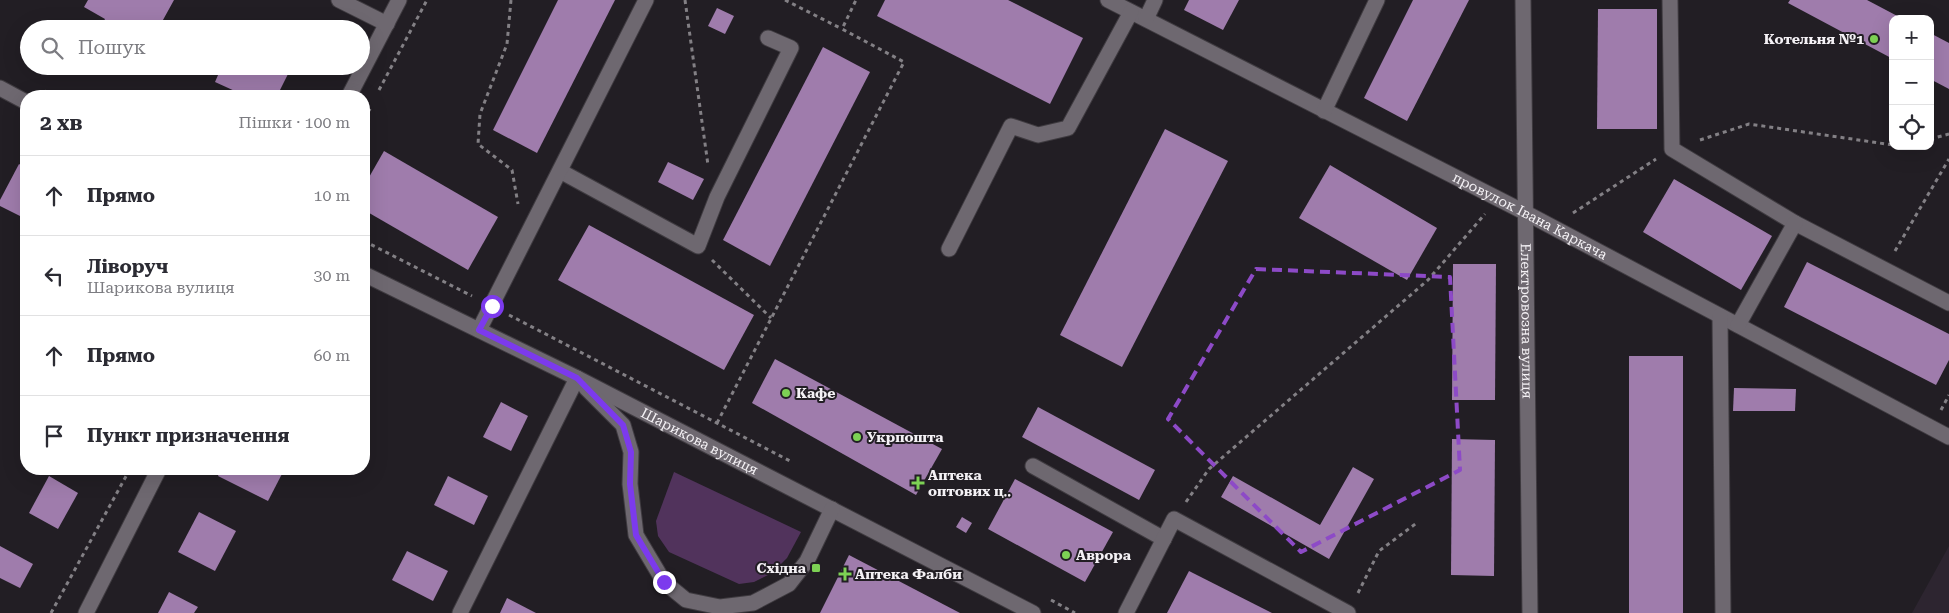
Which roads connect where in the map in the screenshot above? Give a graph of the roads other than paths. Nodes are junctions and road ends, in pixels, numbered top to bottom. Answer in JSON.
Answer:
{"nodes":[{"id":1,"x":339,"y":0,"type":"edge"},
{"id":2,"x":399,"y":0,"type":"edge"},
{"id":3,"x":646,"y":0,"type":"edge"},
{"id":4,"x":1108,"y":0,"type":"edge"},
{"id":5,"x":1155,"y":0,"type":"edge"},
{"id":6,"x":1377,"y":0,"type":"edge"},
{"id":7,"x":1523,"y":0,"type":"edge"},
{"id":8,"x":1670,"y":0,"type":"edge"},
{"id":9,"x":1131,"y":12,"type":"junction"},
{"id":10,"x":1146,"y":19,"type":"junction"},
{"id":11,"x":386,"y":24,"type":"junction"},
{"id":12,"x":768,"y":38,"type":"dead end"},
{"id":13,"x":370,"y":55,"type":"edge"},
{"id":14,"x":360,"y":75,"type":"edge"},
{"id":15,"x":0,"y":88,"type":"edge"},
{"id":16,"x":352,"y":90,"type":"edge"},
{"id":17,"x":20,"y":99,"type":"edge"},
{"id":18,"x":1324,"y":110,"type":"junction"},
{"id":19,"x":560,"y":171,"type":"junction"},
{"id":20,"x":1526,"y":213,"type":"junction"},
{"id":21,"x":1795,"y":223,"type":"junction"},
{"id":22,"x":949,"y":249,"type":"dead end"},
{"id":23,"x":370,"y":277,"type":"edge"},
{"id":24,"x":1949,"y":303,"type":"edge"},
{"id":25,"x":1720,"y":316,"type":"junction"},
{"id":26,"x":1738,"y":325,"type":"junction"},
{"id":27,"x":479,"y":330,"type":"junction"},
{"id":28,"x":577,"y":378,"type":"junction"},
{"id":29,"x":1949,"y":437,"type":"edge"},
{"id":30,"x":1032,"y":466,"type":"dead end"},
{"id":31,"x":156,"y":475,"type":"edge"},
{"id":32,"x":832,"y":509,"type":"junction"},
{"id":33,"x":1164,"y":539,"type":"junction"},
{"id":34,"x":1349,"y":612,"type":"edge"},
{"id":35,"x":86,"y":613,"type":"edge"},
{"id":36,"x":460,"y":613,"type":"edge"},
{"id":37,"x":1033,"y":613,"type":"edge"},
{"id":38,"x":1126,"y":613,"type":"edge"},
{"id":39,"x":1530,"y":613,"type":"edge"},
{"id":40,"x":1722,"y":613,"type":"edge"}],
"edges":[{"from":1,"to":11,"type":"street"},
{"from":2,"to":11,"type":"street"},
{"from":3,"to":19,"type":"street"},
{"from":4,"to":9,"type":"street","name":"провулок Івана Каркача"},
{"from":5,"to":10,"type":"street"},
{"from":6,"to":18,"type":"street"},
{"from":7,"to":20,"type":"street","name":"Електровозна вулиця"},
{"from":8,"to":21,"type":"street"},
{"from":9,"to":10,"type":"street","name":"провулок Івана Каркача"},
{"from":9,"to":22,"type":"street"},
{"from":10,"to":18,"type":"street","name":"провулок Івана Каркача"},
{"from":11,"to":13,"type":"street"},
{"from":12,"to":19,"type":"street"},
{"from":14,"to":16,"type":"street"},
{"from":15,"to":17,"type":"street"},
{"from":18,"to":20,"type":"street","name":"провулок Івана Каркача"},
{"from":19,"to":27,"type":"street"},
{"from":20,"to":25,"type":"street","name":"провулок Івана Каркача"},
{"from":20,"to":39,"type":"street","name":"Електровозна вулиця"},
{"from":21,"to":24,"type":"street"},
{"from":21,"to":26,"type":"street"},
{"from":23,"to":27,"type":"street","name":"Шарикова вулиця"},
{"from":25,"to":26,"type":"street","name":"провулок Івана Каркача"},
{"from":25,"to":40,"type":"street"},
{"from":26,"to":29,"type":"street","name":"провулок Івана Каркача"},
{"from":27,"to":28,"type":"street","name":"Шарикова вулиця"},
{"from":28,"to":32,"type":"street","name":"Шарикова вулиця"},
{"from":28,"to":32,"type":"street"},
{"from":28,"to":36,"type":"street"},
{"from":30,"to":33,"type":"street"},
{"from":31,"to":35,"type":"street"},
{"from":32,"to":37,"type":"street","name":"Шарикова вулиця"},
{"from":33,"to":34,"type":"street"},
{"from":33,"to":38,"type":"street"}]}
